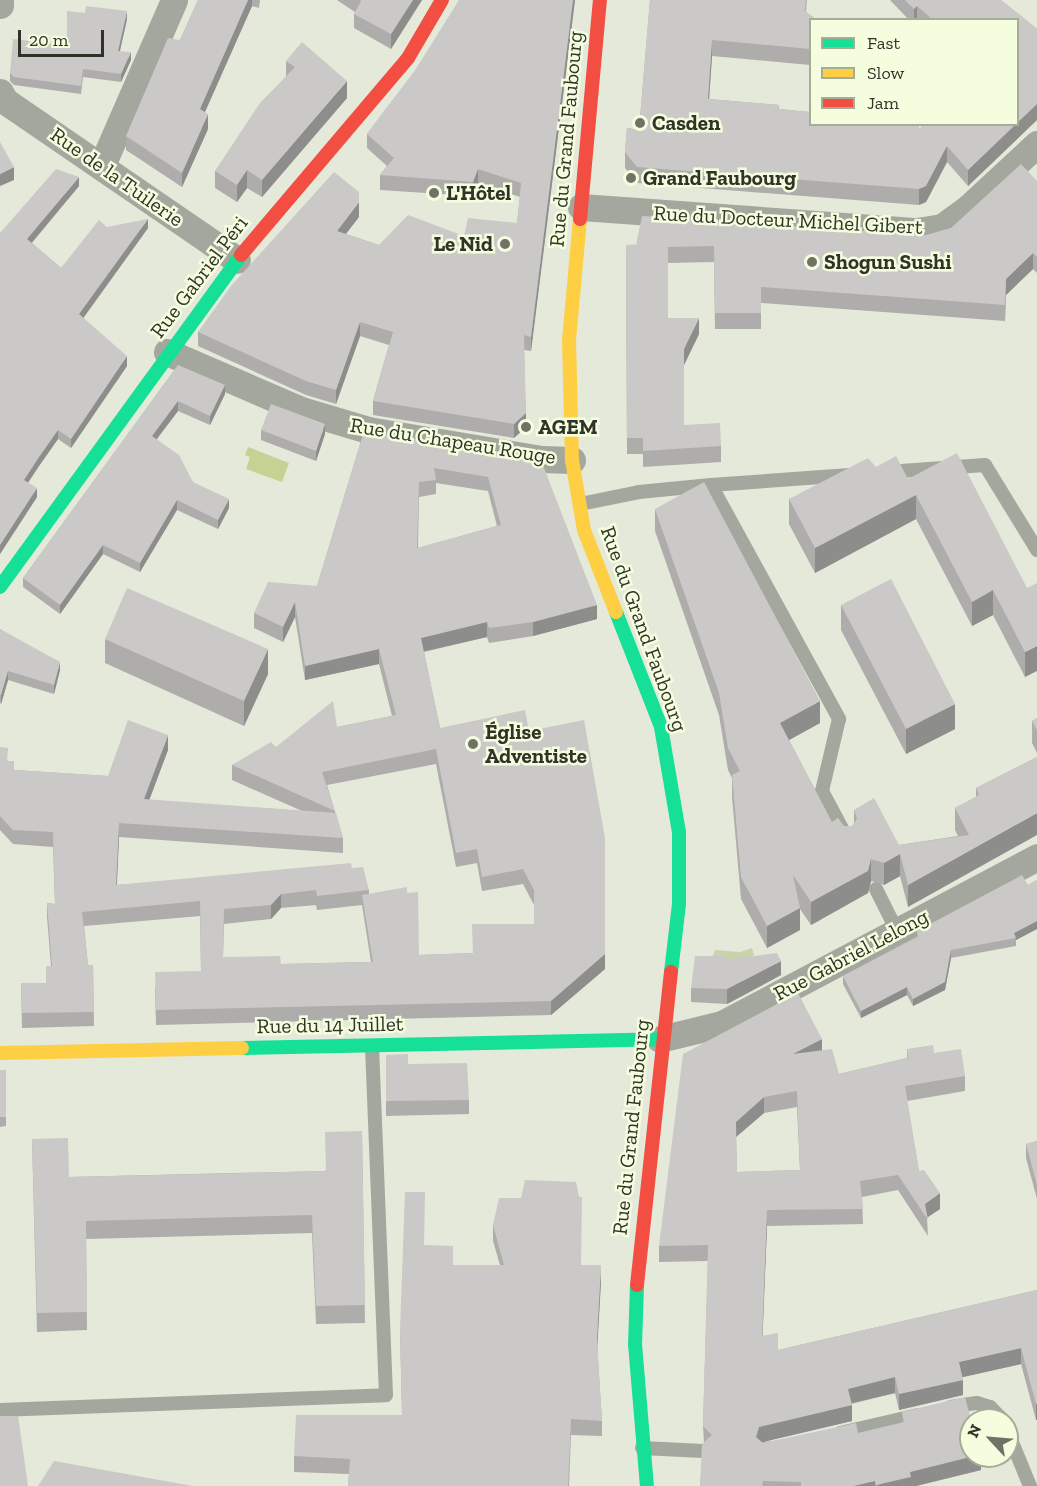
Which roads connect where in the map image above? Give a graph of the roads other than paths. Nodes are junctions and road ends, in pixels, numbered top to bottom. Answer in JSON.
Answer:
{"nodes":[{"id":1,"x":0,"y":0,"type":"edge"},
{"id":2,"x":174,"y":0,"type":"edge"},
{"id":3,"x":442,"y":0,"type":"edge"},
{"id":4,"x":600,"y":0,"type":"edge"},
{"id":5,"x":0,"y":4,"type":"edge"},
{"id":6,"x":0,"y":92,"type":"edge"},
{"id":7,"x":1037,"y":144,"type":"edge"},
{"id":8,"x":102,"y":165,"type":"junction"},
{"id":9,"x":581,"y":207,"type":"junction"},
{"id":10,"x":237,"y":260,"type":"junction"},
{"id":11,"x":167,"y":352,"type":"junction"},
{"id":12,"x":572,"y":460,"type":"junction"},
{"id":13,"x":711,"y":485,"type":"junction"},
{"id":14,"x":580,"y":504,"type":"junction"},
{"id":15,"x":1037,"y":550,"type":"edge"},
{"id":16,"x":0,"y":587,"type":"edge"},
{"id":17,"x":848,"y":840,"type":"edge"},
{"id":18,"x":1037,"y":857,"type":"edge"},
{"id":19,"x":876,"y":889,"type":"edge"},
{"id":20,"x":897,"y":931,"type":"junction"},
{"id":21,"x":660,"y":1039,"type":"junction"},
{"id":22,"x":372,"y":1046,"type":"junction"},
{"id":23,"x":0,"y":1053,"type":"edge"},
{"id":24,"x":991,"y":1408,"type":"edge"},
{"id":25,"x":0,"y":1410,"type":"edge"},
{"id":26,"x":821,"y":1437,"type":"edge"},
{"id":27,"x":642,"y":1448,"type":"junction"},
{"id":28,"x":703,"y":1451,"type":"edge"},
{"id":29,"x":1019,"y":1459,"type":"edge"},
{"id":30,"x":647,"y":1486,"type":"edge"},
{"id":31,"x":1030,"y":1486,"type":"edge"}],
"edges":[{"from":1,"to":5,"type":"street"},
{"from":2,"to":8,"type":"street"},
{"from":3,"to":10,"type":"main road","name":"Rue Gabriel Péri"},
{"from":4,"to":9,"type":"main road","name":"Rue du Grand Faubourg"},
{"from":6,"to":8,"type":"street","name":"Rue de la Tuilerie"},
{"from":7,"to":9,"type":"street","name":"Rue du Docteur Michel Gibert"},
{"from":8,"to":10,"type":"street","name":"Rue de la Tuilerie"},
{"from":9,"to":12,"type":"main road","name":"Rue du Grand Faubourg"},
{"from":10,"to":11,"type":"main road","name":"Rue Gabriel Péri"},
{"from":11,"to":12,"type":"street","name":"Rue du Chapeau Rouge"},
{"from":11,"to":16,"type":"main road","name":"Rue Gabriel Péri"},
{"from":12,"to":14,"type":"main road","name":"Rue du Grand Faubourg"},
{"from":13,"to":14,"type":"lane"},
{"from":13,"to":15,"type":"lane"},
{"from":13,"to":17,"type":"lane"},
{"from":14,"to":21,"type":"main road","name":"Rue du Grand Faubourg"},
{"from":18,"to":20,"type":"street","name":"Rue Gabriel Lelong"},
{"from":19,"to":20,"type":"lane"},
{"from":20,"to":21,"type":"street","name":"Rue Gabriel Lelong"},
{"from":21,"to":22,"type":"main road","name":"Rue du 14 Juillet"},
{"from":21,"to":27,"type":"main road","name":"Rue du Grand Faubourg"},
{"from":22,"to":23,"type":"main road","name":"Rue du 14 Juillet"},
{"from":22,"to":25,"type":"lane"},
{"from":24,"to":26,"type":"lane"},
{"from":27,"to":28,"type":"lane"},
{"from":27,"to":30,"type":"main road","name":"Rue du Grand Faubourg"},
{"from":29,"to":31,"type":"lane"}]}
